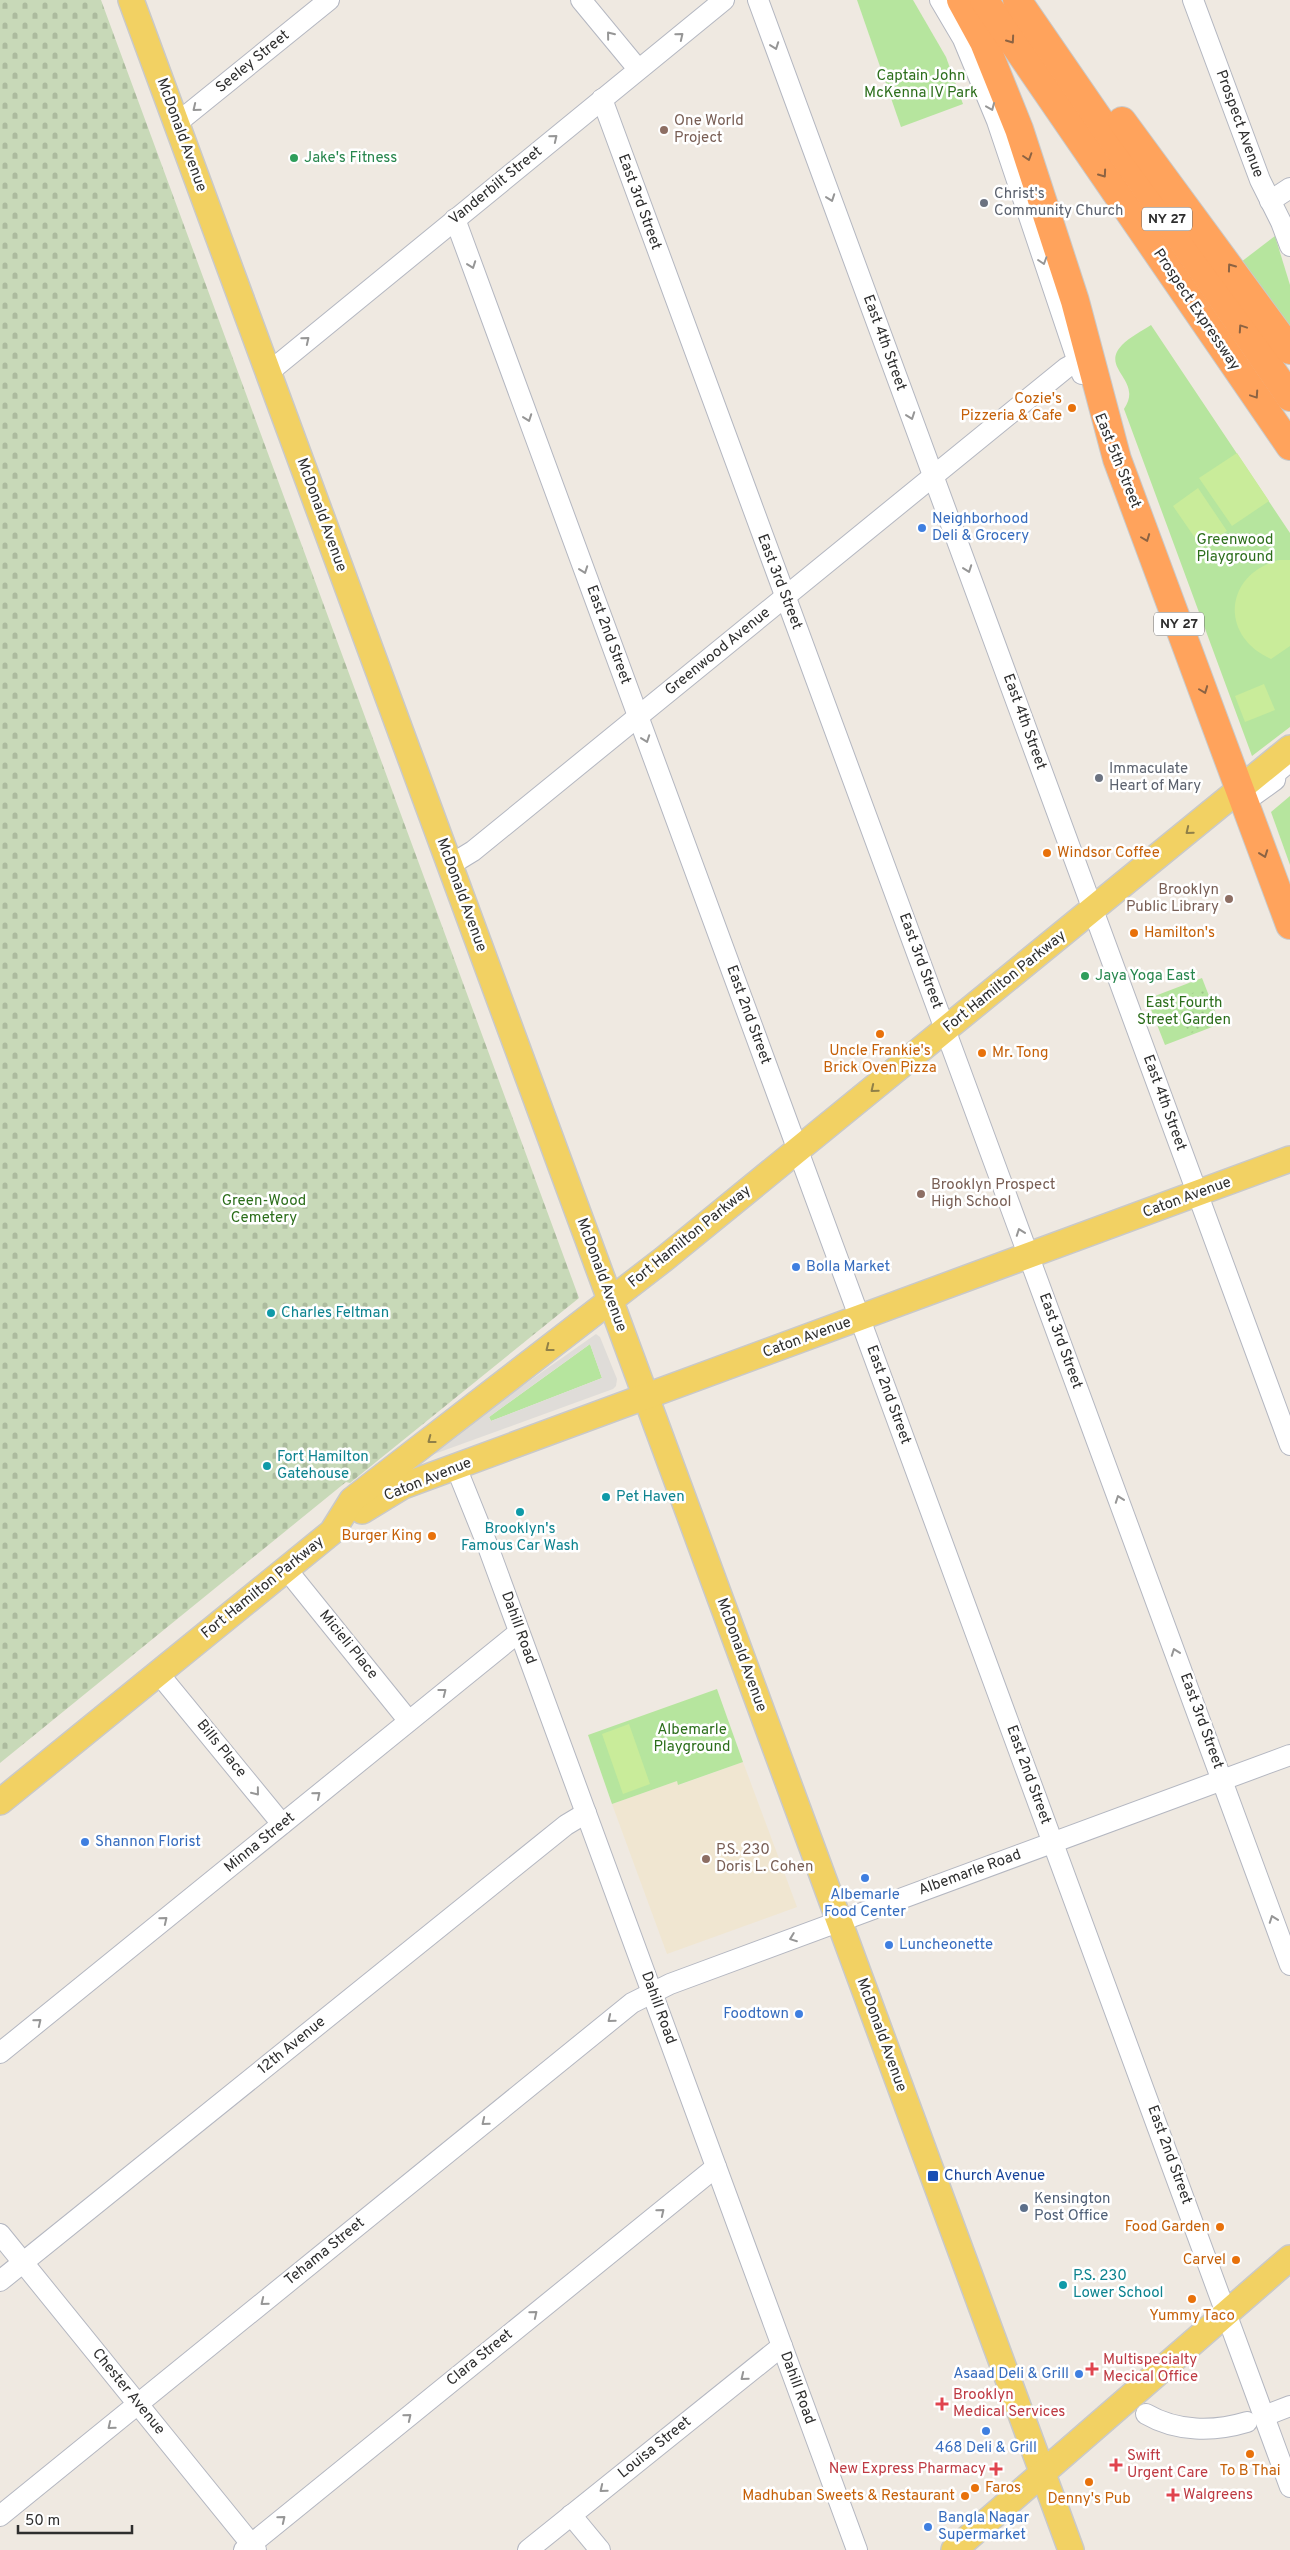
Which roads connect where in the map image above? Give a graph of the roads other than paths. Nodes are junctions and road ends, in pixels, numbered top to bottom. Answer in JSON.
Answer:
{"nodes":[{"id":1,"x":131,"y":0,"type":"edge"},
{"id":2,"x":329,"y":0,"type":"edge"},
{"id":3,"x":582,"y":0,"type":"edge"},
{"id":4,"x":724,"y":0,"type":"edge"},
{"id":5,"x":758,"y":0,"type":"edge"},
{"id":6,"x":940,"y":0,"type":"edge"},
{"id":7,"x":961,"y":0,"type":"edge"},
{"id":8,"x":984,"y":0,"type":"edge"},
{"id":9,"x":1017,"y":0,"type":"edge"},
{"id":10,"x":1193,"y":0,"type":"edge"},
{"id":11,"x":1045,"y":41,"type":"junction"},
{"id":12,"x":638,"y":70,"type":"junction"},
{"id":13,"x":602,"y":99,"type":"junction"},
{"id":14,"x":177,"y":123,"type":"junction"},
{"id":15,"x":1290,"y":188,"type":"edge"},
{"id":16,"x":1270,"y":201,"type":"junction"},
{"id":17,"x":455,"y":220,"type":"junction"},
{"id":18,"x":1290,"y":246,"type":"edge"},
{"id":19,"x":1290,"y":350,"type":"edge"},
{"id":20,"x":1077,"y":362,"type":"junction"},
{"id":21,"x":269,"y":372,"type":"junction"},
{"id":22,"x":1290,"y":397,"type":"edge"},
{"id":23,"x":1290,"y":446,"type":"edge"},
{"id":24,"x":1117,"y":460,"type":"junction"},
{"id":25,"x":934,"y":476,"type":"junction"},
{"id":26,"x":785,"y":597,"type":"junction"},
{"id":27,"x":638,"y":716,"type":"junction"},
{"id":28,"x":1290,"y":748,"type":"edge"},
{"id":29,"x":1290,"y":774,"type":"edge"},
{"id":30,"x":1244,"y":798,"type":"junction"},
{"id":31,"x":450,"y":866,"type":"junction"},
{"id":32,"x":1093,"y":909,"type":"junction"},
{"id":33,"x":1290,"y":925,"type":"edge"},
{"id":34,"x":946,"y":1030,"type":"junction"},
{"id":35,"x":798,"y":1150,"type":"junction"},
{"id":36,"x":1290,"y":1159,"type":"edge"},
{"id":37,"x":1197,"y":1194,"type":"junction"},
{"id":38,"x":1029,"y":1256,"type":"junction"},
{"id":39,"x":610,"y":1300,"type":"junction"},
{"id":40,"x":860,"y":1318,"type":"junction"},
{"id":41,"x":647,"y":1397,"type":"junction"},
{"id":42,"x":1290,"y":1445,"type":"edge"},
{"id":43,"x":456,"y":1467,"type":"junction"},
{"id":44,"x":332,"y":1532,"type":"junction"},
{"id":45,"x":287,"y":1570,"type":"junction"},
{"id":46,"x":519,"y":1632,"type":"junction"},
{"id":47,"x":159,"y":1674,"type":"junction"},
{"id":48,"x":408,"y":1720,"type":"junction"},
{"id":49,"x":1290,"y":1755,"type":"edge"},
{"id":50,"x":1222,"y":1780,"type":"junction"},
{"id":51,"x":0,"y":1802,"type":"edge"},
{"id":52,"x":586,"y":1813,"type":"junction"},
{"id":53,"x":282,"y":1824,"type":"junction"},
{"id":54,"x":1053,"y":1842,"type":"junction"},
{"id":55,"x":839,"y":1921,"type":"junction"},
{"id":56,"x":1290,"y":1965,"type":"edge"},
{"id":57,"x":652,"y":1993,"type":"junction"},
{"id":58,"x":0,"y":2053,"type":"edge"},
{"id":59,"x":716,"y":2167,"type":"junction"},
{"id":60,"x":0,"y":2234,"type":"edge"},
{"id":61,"x":1290,"y":2258,"type":"edge"},
{"id":62,"x":24,"y":2262,"type":"junction"},
{"id":63,"x":0,"y":2281,"type":"edge"},
{"id":64,"x":1227,"y":2313,"type":"junction"},
{"id":65,"x":782,"y":2346,"type":"junction"},
{"id":66,"x":138,"y":2404,"type":"junction"},
{"id":67,"x":1290,"y":2406,"type":"edge"},
{"id":68,"x":1146,"y":2414,"type":"dead end"},
{"id":69,"x":1256,"y":2419,"type":"junction"},
{"id":70,"x":1042,"y":2474,"type":"junction"},
{"id":71,"x":1290,"y":2487,"type":"edge"},
{"id":72,"x":571,"y":2515,"type":"junction"},
{"id":73,"x":0,"y":2516,"type":"edge"},
{"id":74,"x":251,"y":2548,"type":"edge"},
{"id":75,"x":528,"y":2550,"type":"edge"},
{"id":76,"x":600,"y":2550,"type":"edge"},
{"id":77,"x":857,"y":2550,"type":"edge"},
{"id":78,"x":954,"y":2550,"type":"edge"},
{"id":79,"x":1071,"y":2550,"type":"edge"}],
"edges":[{"from":1,"to":14,"type":"main road","name":"McDonald Avenue"},
{"from":2,"to":14,"type":"street","name":"Seeley Street","one_way":true},
{"from":12,"to":3,"type":"street","one_way":true},
{"from":12,"to":4,"type":"street","name":"Vanderbilt Street","one_way":true},
{"from":5,"to":25,"type":"street","name":"East 4th Street","one_way":true},
{"from":6,"to":20,"type":"street","name":"East 5th Street","one_way":true},
{"from":7,"to":24,"type":"highway","number":"NY 27","one_way":true},
{"from":8,"to":23,"type":"highway","name":"Prospect Expressway","one_way":true},
{"from":9,"to":11,"type":"highway","name":"Prospect Expressway","number":"NY 27"},
{"from":10,"to":16,"type":"street","name":"Prospect Avenue"},
{"from":19,"to":11,"type":"highway","one_way":true},
{"from":22,"to":11,"type":"highway","name":"Prospect Expressway","number":"NY 27","one_way":true},
{"from":12,"to":13,"type":"street","name":"Vanderbilt Street"},
{"from":17,"to":13,"type":"street","name":"Vanderbilt Street","one_way":true},
{"from":13,"to":26,"type":"street","name":"East 3rd Street"},
{"from":14,"to":21,"type":"main road","name":"McDonald Avenue"},
{"from":15,"to":16,"type":"street"},
{"from":16,"to":18,"type":"street","name":"Prospect Avenue"},
{"from":21,"to":17,"type":"street","name":"Vanderbilt Street","one_way":true},
{"from":17,"to":27,"type":"street","name":"East 2nd Street","one_way":true},
{"from":20,"to":24,"type":"street","name":"East 5th Street"},
{"from":20,"to":25,"type":"street","name":"Greenwood Avenue"},
{"from":21,"to":31,"type":"main road","name":"McDonald Avenue"},
{"from":24,"to":30,"type":"highway","name":"East 5th Street","number":"NY 27","one_way":true},
{"from":25,"to":26,"type":"street","name":"Greenwood Avenue"},
{"from":25,"to":32,"type":"street","name":"East 4th Street","one_way":true},
{"from":26,"to":27,"type":"street","name":"Greenwood Avenue"},
{"from":26,"to":34,"type":"street","name":"East 3rd Street"},
{"from":27,"to":31,"type":"street","name":"Greenwood Avenue"},
{"from":27,"to":35,"type":"street","name":"East 2nd Street","one_way":true},
{"from":28,"to":30,"type":"main road","name":"Fort Hamilton Parkway"},
{"from":29,"to":30,"type":"street"},
{"from":30,"to":32,"type":"main road","name":"Fort Hamilton Parkway","one_way":true},
{"from":30,"to":33,"type":"highway","name":"East 5th Street","number":"NY 27","one_way":true},
{"from":31,"to":39,"type":"main road","name":"McDonald Avenue"},
{"from":32,"to":34,"type":"main road","name":"Fort Hamilton Parkway"},
{"from":32,"to":37,"type":"street","name":"East 4th Street"},
{"from":34,"to":35,"type":"main road","name":"Fort Hamilton Parkway","one_way":true},
{"from":38,"to":34,"type":"street","name":"East 3rd Street","one_way":true},
{"from":35,"to":39,"type":"main road","name":"Fort Hamilton Parkway"},
{"from":35,"to":40,"type":"street","name":"East 2nd Street"},
{"from":36,"to":37,"type":"main road","name":"Caton Avenue"},
{"from":37,"to":38,"type":"main road","name":"Caton Avenue"},
{"from":37,"to":42,"type":"street","name":"East 4th Street"},
{"from":38,"to":40,"type":"main road","name":"Caton Avenue"},
{"from":50,"to":38,"type":"street","name":"East 3rd Street","one_way":true},
{"from":39,"to":41,"type":"main road","name":"McDonald Avenue"},
{"from":39,"to":44,"type":"main road","name":"Fort Hamilton Parkway","one_way":true},
{"from":40,"to":41,"type":"main road","name":"Caton Avenue"},
{"from":40,"to":54,"type":"street","name":"East 2nd Street"},
{"from":41,"to":43,"type":"main road","name":"Caton Avenue"},
{"from":41,"to":55,"type":"main road","name":"McDonald Avenue"},
{"from":43,"to":44,"type":"main road","name":"Caton Avenue"},
{"from":43,"to":46,"type":"street","name":"Dahill Road"},
{"from":44,"to":45,"type":"main road","name":"Fort Hamilton Parkway"},
{"from":45,"to":47,"type":"main road","name":"Fort Hamilton Parkway"},
{"from":45,"to":48,"type":"street","name":"Micieli Place"},
{"from":48,"to":46,"type":"street","name":"Minna Street","one_way":true},
{"from":46,"to":52,"type":"street","name":"Dahill Road"},
{"from":47,"to":51,"type":"main road","name":"Fort Hamilton Parkway"},
{"from":47,"to":53,"type":"street","name":"Bills Place","one_way":true},
{"from":53,"to":48,"type":"street","name":"Minna Street","one_way":true},
{"from":49,"to":50,"type":"street","name":"Albemarle Road"},
{"from":50,"to":54,"type":"street","name":"Albemarle Road"},
{"from":56,"to":50,"type":"street","name":"East 3rd Street","one_way":true},
{"from":52,"to":57,"type":"street","name":"Dahill Road"},
{"from":52,"to":62,"type":"street","name":"12th Avenue"},
{"from":58,"to":53,"type":"street","name":"Minna Street","one_way":true},
{"from":54,"to":55,"type":"street","name":"Albemarle Road"},
{"from":54,"to":64,"type":"street","name":"East 2nd Street"},
{"from":55,"to":57,"type":"street","name":"Albemarle Road","one_way":true},
{"from":55,"to":70,"type":"main road","name":"McDonald Avenue"},
{"from":57,"to":59,"type":"street","name":"Dahill Road"},
{"from":57,"to":66,"type":"street","name":"Tehama Street","one_way":true},
{"from":59,"to":65,"type":"street","name":"Dahill Road"},
{"from":74,"to":59,"type":"street","name":"Clara Street","one_way":true},
{"from":60,"to":62,"type":"street","name":"Chester Avenue"},
{"from":61,"to":64,"type":"main road"},
{"from":62,"to":63,"type":"street","name":"12th Avenue"},
{"from":62,"to":66,"type":"street","name":"Chester Avenue"},
{"from":64,"to":69,"type":"street","name":"East 2nd Street"},
{"from":64,"to":70,"type":"main road"},
{"from":65,"to":72,"type":"street","name":"Louisa Street","one_way":true},
{"from":65,"to":77,"type":"street","name":"Dahill Road"},
{"from":66,"to":73,"type":"street","name":"Tehama Street","one_way":true},
{"from":66,"to":74,"type":"street","name":"Chester Avenue"},
{"from":67,"to":69,"type":"street"},
{"from":68,"to":69,"type":"street"},
{"from":69,"to":71,"type":"street","name":"East 2nd Street"},
{"from":70,"to":78,"type":"main road"},
{"from":70,"to":79,"type":"main road","name":"McDonald Avenue"},
{"from":72,"to":75,"type":"street","name":"Louisa Street"},
{"from":72,"to":76,"type":"street"}]}
